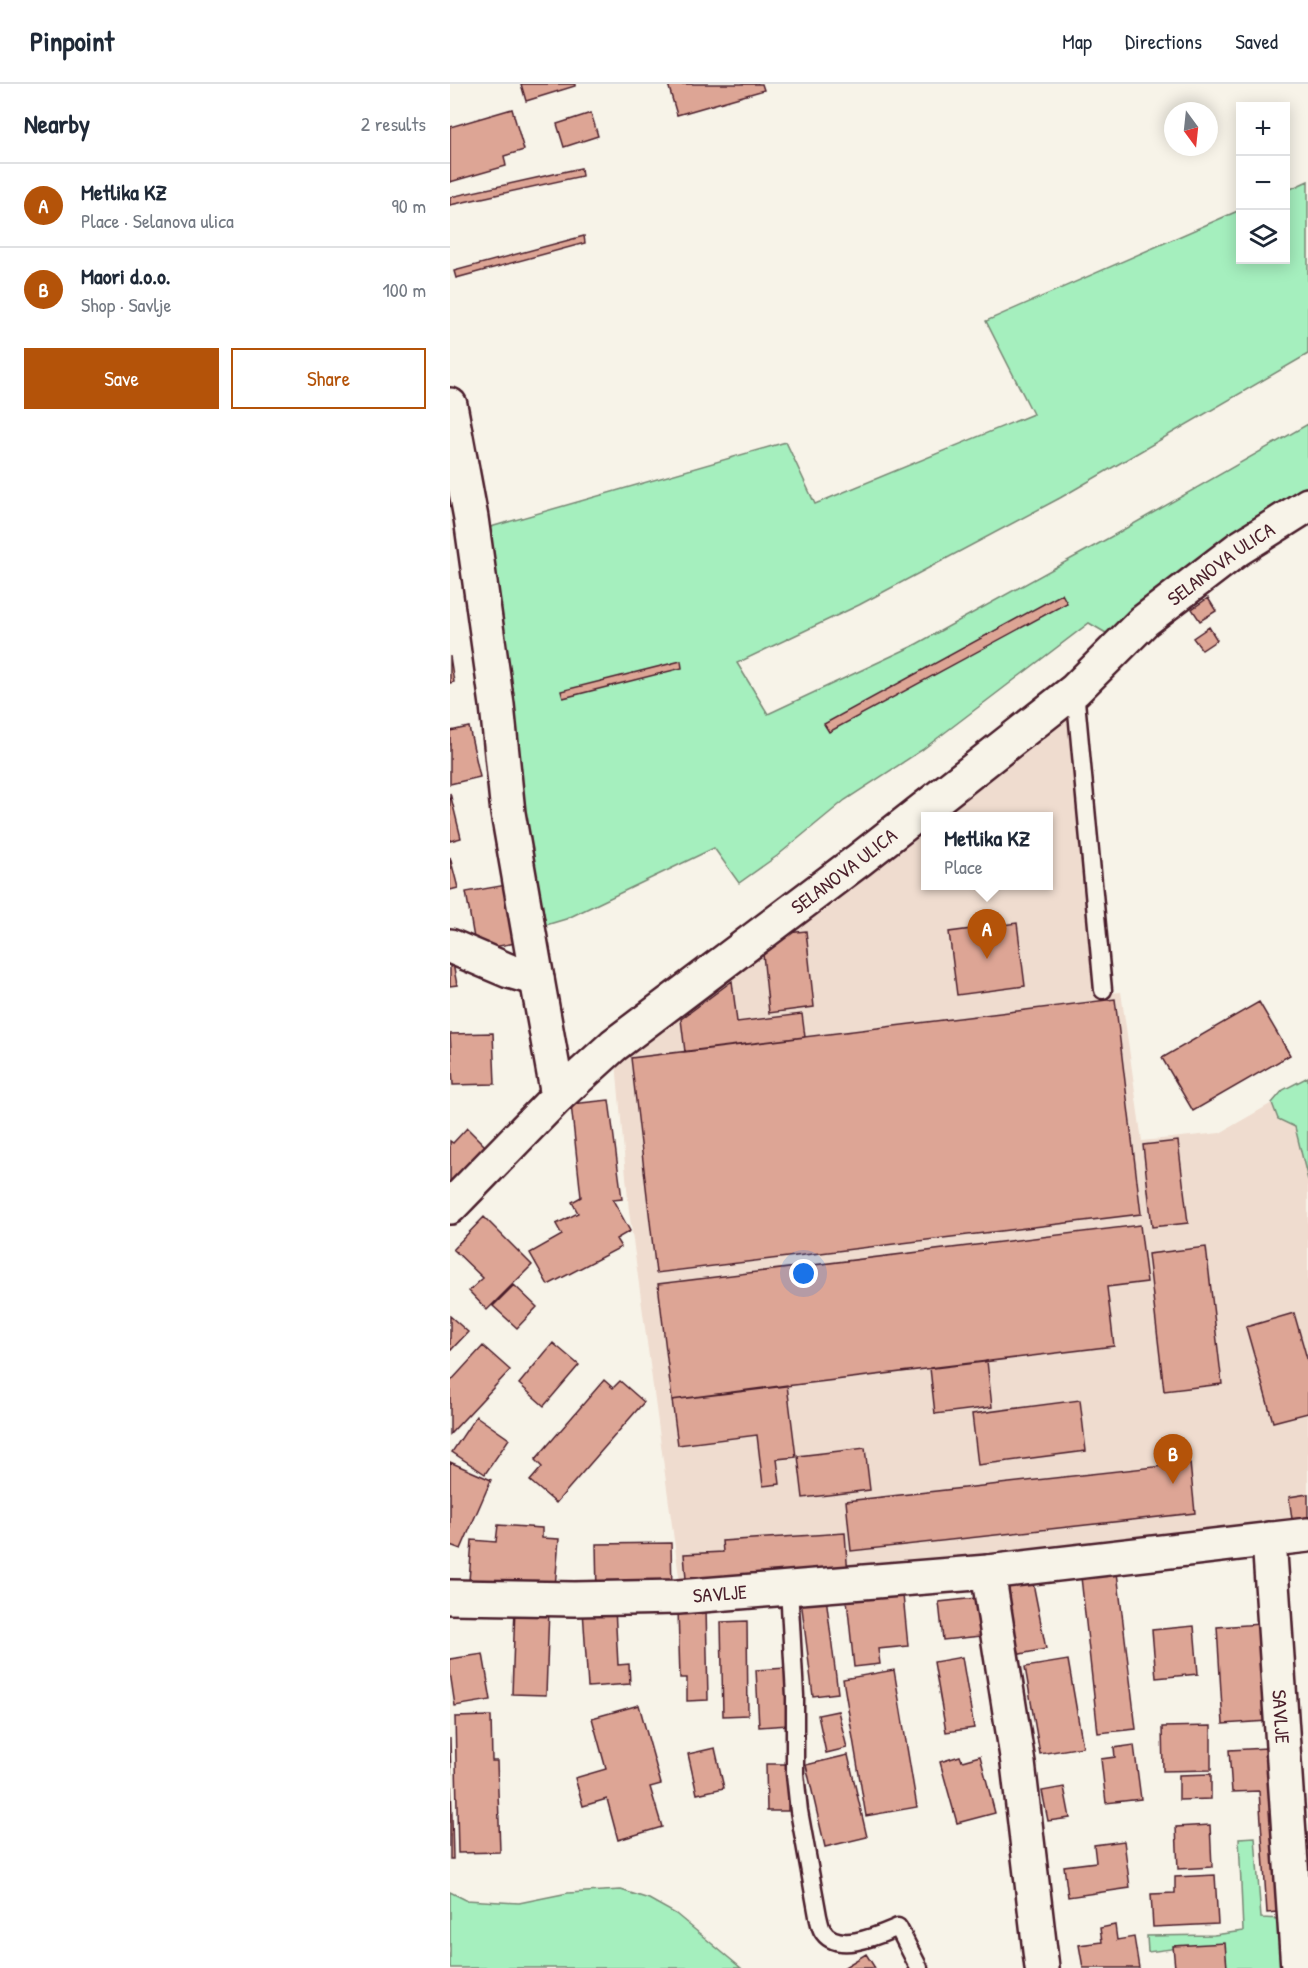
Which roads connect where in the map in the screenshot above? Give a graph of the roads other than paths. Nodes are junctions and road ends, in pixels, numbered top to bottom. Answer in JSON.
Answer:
{"nodes":[{"id":1,"x":450,"y":405,"type":"edge"},
{"id":2,"x":1308,"y":505,"type":"edge"},
{"id":3,"x":1075,"y":690,"type":"junction"},
{"id":4,"x":450,"y":946,"type":"edge"},
{"id":5,"x":537,"y":979,"type":"junction"},
{"id":6,"x":1103,"y":990,"type":"dead end"},
{"id":7,"x":558,"y":1096,"type":"junction"},
{"id":8,"x":450,"y":1207,"type":"edge"},
{"id":9,"x":1308,"y":1535,"type":"edge"},
{"id":10,"x":1269,"y":1539,"type":"junction"},
{"id":11,"x":988,"y":1572,"type":"junction"},
{"id":12,"x":789,"y":1588,"type":"junction"},
{"id":13,"x":450,"y":1597,"type":"edge"},
{"id":14,"x":919,"y":1968,"type":"edge"},
{"id":15,"x":1042,"y":1968,"type":"edge"},
{"id":16,"x":1298,"y":1968,"type":"edge"}],
"edges":[{"from":1,"to":5,"type":"street"},
{"from":2,"to":3,"type":"street","name":"SELANOVA ULICA"},
{"from":3,"to":6,"type":"lane"},
{"from":3,"to":7,"type":"street","name":"SELANOVA ULICA"},
{"from":4,"to":5,"type":"street"},
{"from":5,"to":7,"type":"street"},
{"from":7,"to":8,"type":"street","name":"SELANOVA ULICA"},
{"from":9,"to":10,"type":"street","name":"SAVLJE"},
{"from":10,"to":11,"type":"street","name":"SAVLJE"},
{"from":10,"to":16,"type":"street","name":"SAVLJE"},
{"from":11,"to":12,"type":"street","name":"SAVLJE"},
{"from":11,"to":15,"type":"street"},
{"from":12,"to":13,"type":"street","name":"SAVLJE"},
{"from":12,"to":14,"type":"lane"}]}
